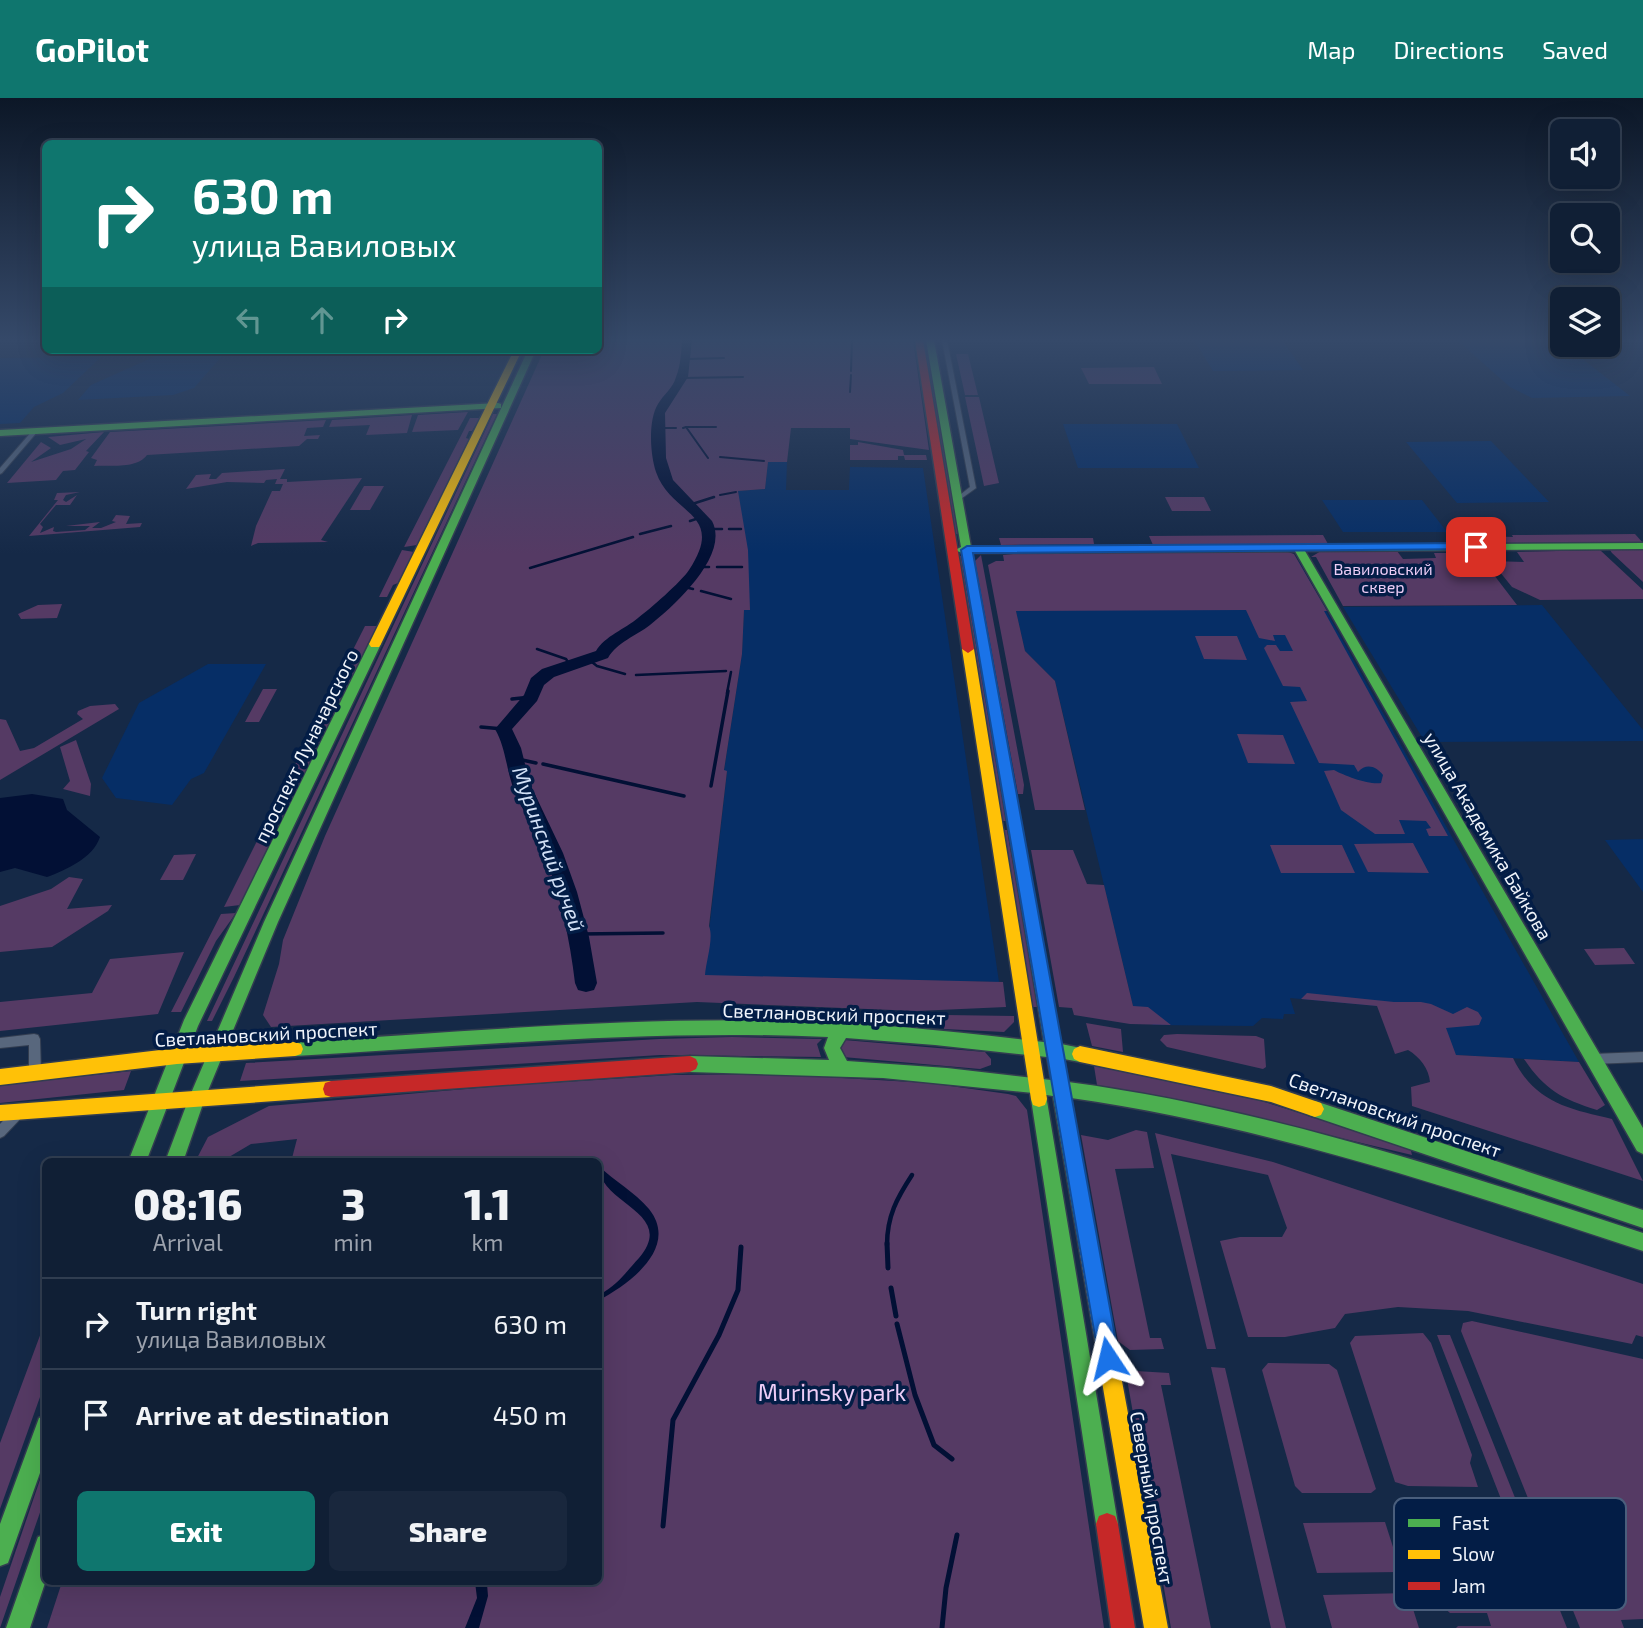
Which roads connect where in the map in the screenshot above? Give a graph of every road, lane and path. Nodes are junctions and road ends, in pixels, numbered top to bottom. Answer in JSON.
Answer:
{"nodes":[{"id":1,"x":379,"y":411,"type":"edge"},
{"id":2,"x":488,"y":411,"type":"edge"},
{"id":3,"x":504,"y":411,"type":"edge"},
{"id":4,"x":933,"y":411,"type":"edge"},
{"id":5,"x":943,"y":411,"type":"edge"},
{"id":6,"x":958,"y":411,"type":"edge"},
{"id":7,"x":35,"y":431,"type":"junction"},
{"id":8,"x":0,"y":433,"type":"edge"},
{"id":9,"x":0,"y":472,"type":"edge"},
{"id":10,"x":958,"y":499,"type":"junction"},
{"id":11,"x":1643,"y":546,"type":"edge"},
{"id":12,"x":1298,"y":548,"type":"junction"},
{"id":13,"x":959,"y":550,"type":"junction"},
{"id":14,"x":842,"y":1030,"type":"junction"},
{"id":15,"x":0,"y":1043,"type":"edge"},
{"id":16,"x":1031,"y":1048,"type":"junction"},
{"id":17,"x":1053,"y":1051,"type":"junction"},
{"id":18,"x":215,"y":1054,"type":"junction"},
{"id":19,"x":177,"y":1056,"type":"junction"},
{"id":20,"x":1643,"y":1057,"type":"edge"},
{"id":21,"x":1594,"y":1059,"type":"junction"},
{"id":22,"x":841,"y":1067,"type":"junction"},
{"id":23,"x":36,"y":1073,"type":"junction"},
{"id":24,"x":0,"y":1077,"type":"edge"},
{"id":25,"x":1037,"y":1085,"type":"junction"},
{"id":26,"x":1059,"y":1088,"type":"junction"},
{"id":27,"x":197,"y":1098,"type":"junction"},
{"id":28,"x":159,"y":1101,"type":"junction"},
{"id":29,"x":19,"y":1111,"type":"junction"},
{"id":30,"x":0,"y":1113,"type":"edge"},
{"id":31,"x":0,"y":1132,"type":"edge"},
{"id":32,"x":1643,"y":1145,"type":"edge"},
{"id":33,"x":139,"y":1158,"type":"edge"},
{"id":34,"x":175,"y":1158,"type":"edge"},
{"id":35,"x":1643,"y":1219,"type":"edge"},
{"id":36,"x":1643,"y":1242,"type":"edge"},
{"id":37,"x":42,"y":1436,"type":"edge"},
{"id":38,"x":0,"y":1555,"type":"edge"},
{"id":39,"x":42,"y":1557,"type":"edge"},
{"id":40,"x":18,"y":1628,"type":"edge"},
{"id":41,"x":1123,"y":1628,"type":"edge"},
{"id":42,"x":1156,"y":1628,"type":"edge"}],
"edges":[{"from":1,"to":7,"type":"main road"},
{"from":2,"to":19,"type":"main road","name":"проспект Луначарского"},
{"from":3,"to":18,"type":"main road","name":"проспект Луначарского"},
{"from":4,"to":13,"type":"main road","name":"Северный проспект"},
{"from":5,"to":10,"type":"main road","name":"Северный проспект"},
{"from":6,"to":10,"type":"street"},
{"from":7,"to":8,"type":"main road"},
{"from":7,"to":9,"type":"street"},
{"from":10,"to":13,"type":"main road","name":"Северный проспект"},
{"from":11,"to":12,"type":"main road"},
{"from":12,"to":13,"type":"main road"},
{"from":12,"to":21,"type":"main road","name":"улица Академика Байкова"},
{"from":13,"to":16,"type":"main road","name":"Северный проспект"},
{"from":13,"to":17,"type":"main road","name":"Северный проспект"},
{"from":14,"to":16,"type":"main road","name":"Светлановский проспект"},
{"from":14,"to":18,"type":"main road","name":"Светлановский проспект"},
{"from":14,"to":22,"type":"main road"},
{"from":15,"to":23,"type":"street"},
{"from":16,"to":17,"type":"main road","name":"Светлановский проспект"},
{"from":16,"to":25,"type":"main road","name":"Северный проспект"},
{"from":17,"to":26,"type":"main road","name":"Северный проспект"},
{"from":17,"to":35,"type":"main road","name":"Светлановский проспект"},
{"from":18,"to":19,"type":"main road","name":"Светлановский проспект"},
{"from":18,"to":27,"type":"main road","name":"проспект Луначарского"},
{"from":19,"to":23,"type":"main road","name":"Светлановский проспект"},
{"from":19,"to":28,"type":"main road","name":"проспект Луначарского"},
{"from":20,"to":21,"type":"street"},
{"from":21,"to":32,"type":"main road","name":"улица Академика Байкова"},
{"from":22,"to":25,"type":"main road"},
{"from":22,"to":27,"type":"main road"},
{"from":23,"to":24,"type":"main road","name":"Светлановский проспект"},
{"from":25,"to":26,"type":"main road"},
{"from":25,"to":41,"type":"main road","name":"Северный проспект"},
{"from":26,"to":36,"type":"main road"},
{"from":26,"to":42,"type":"main road","name":"Северный проспект"},
{"from":27,"to":28,"type":"main road"},
{"from":27,"to":34,"type":"main road","name":"проспект Луначарского"},
{"from":28,"to":29,"type":"main road"},
{"from":28,"to":33,"type":"main road","name":"проспект Луначарского"},
{"from":29,"to":30,"type":"main road"},
{"from":29,"to":31,"type":"street"},
{"from":37,"to":38,"type":"main road"},
{"from":39,"to":40,"type":"main road"}]}
